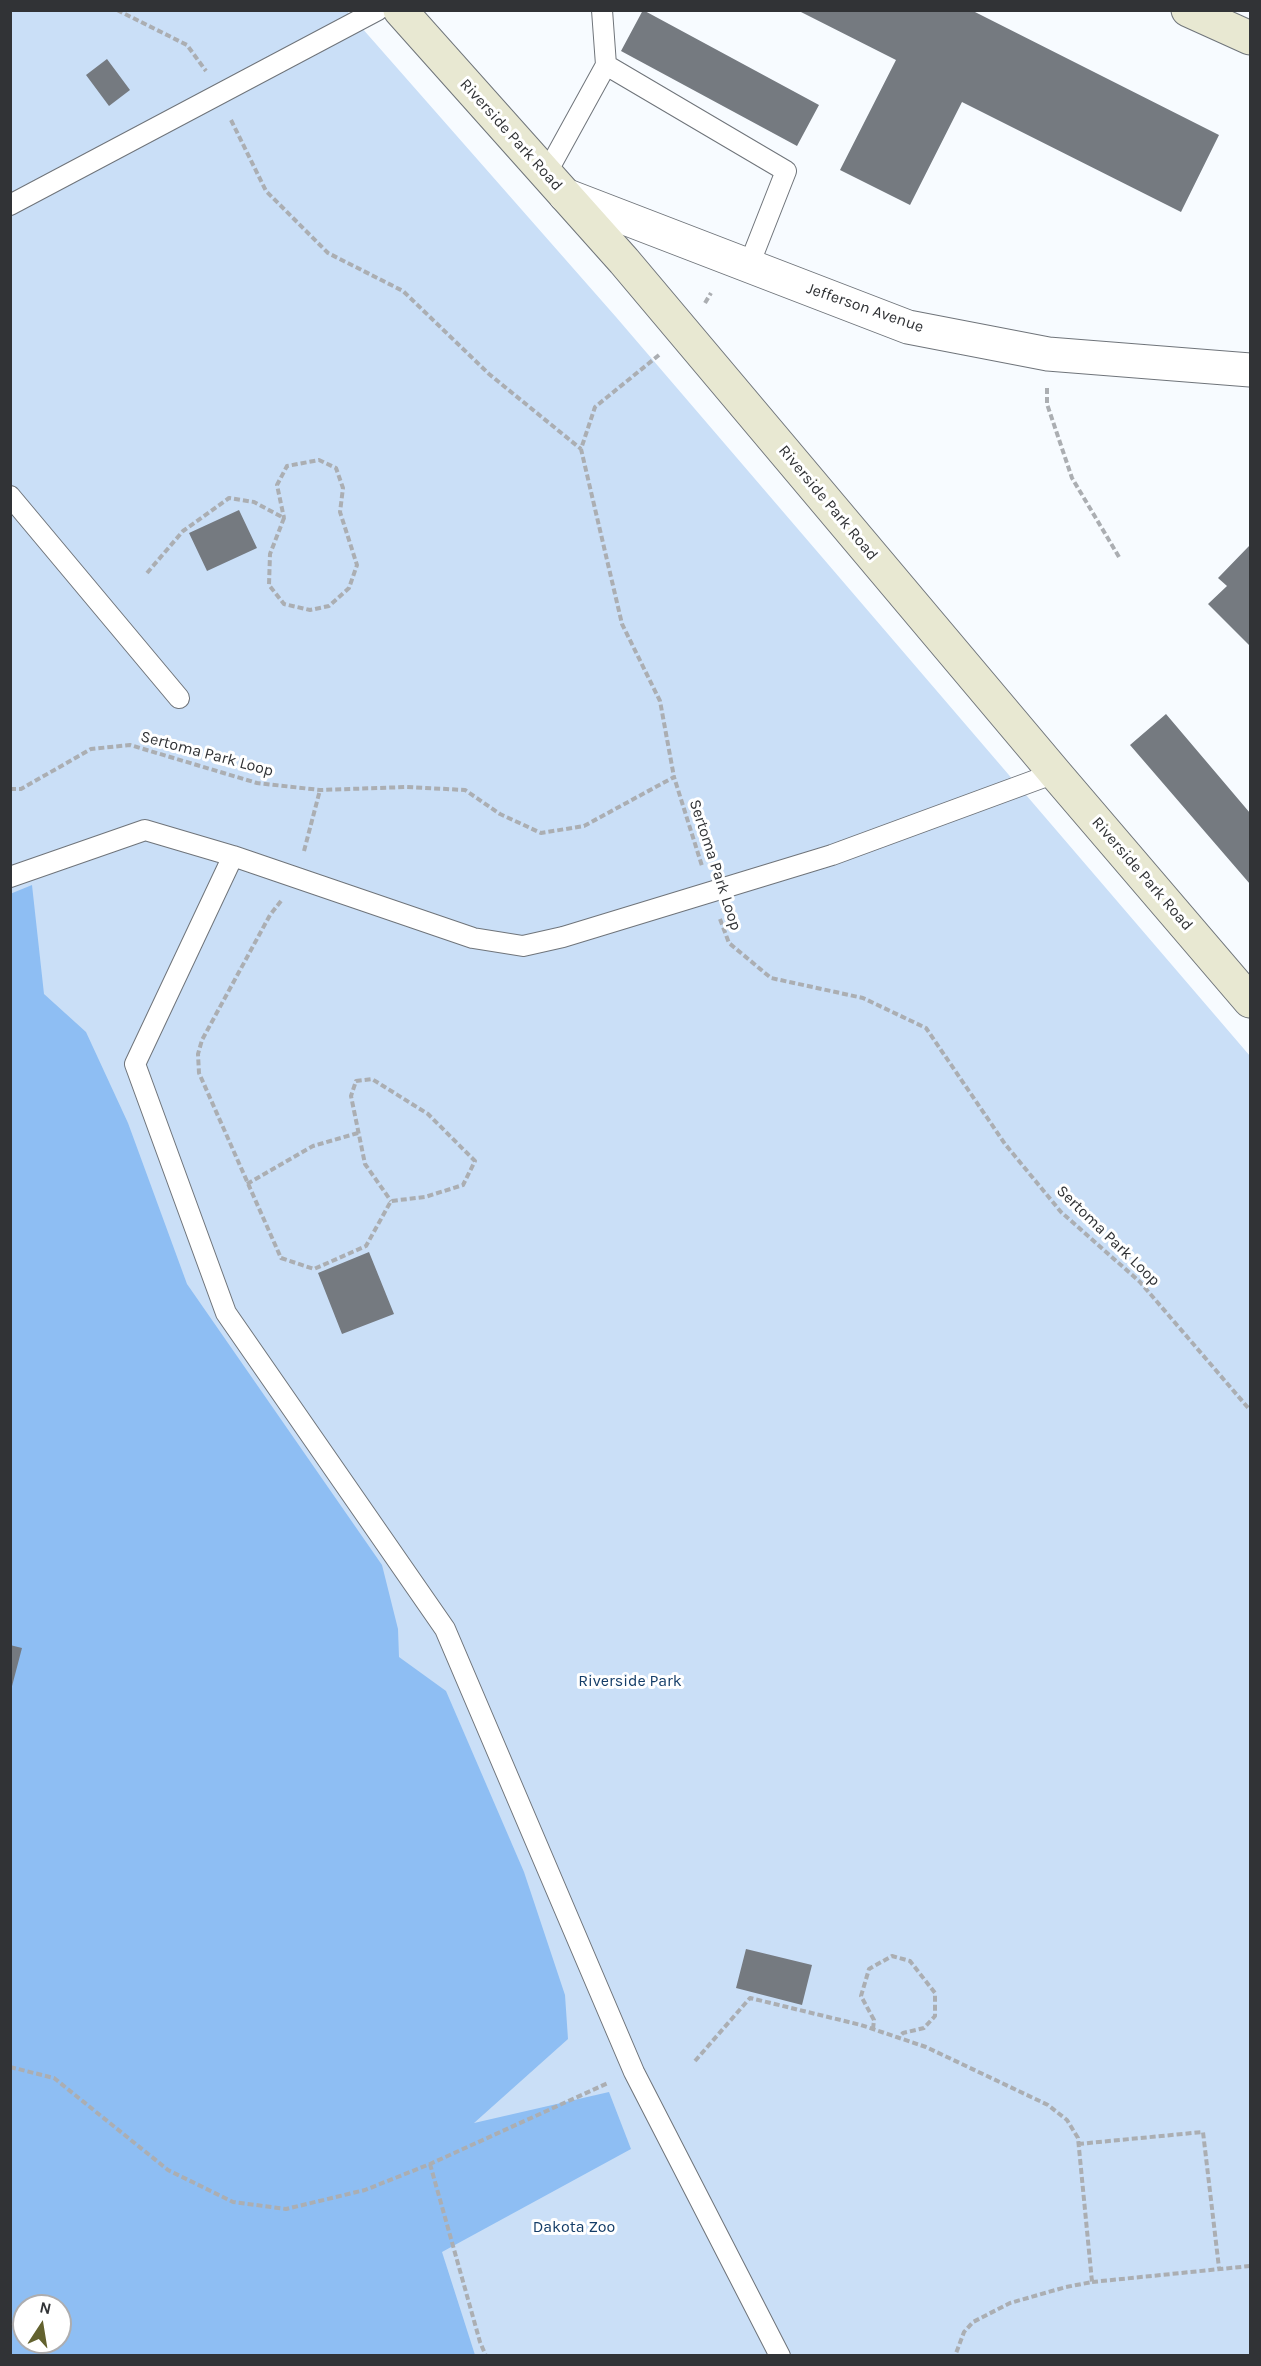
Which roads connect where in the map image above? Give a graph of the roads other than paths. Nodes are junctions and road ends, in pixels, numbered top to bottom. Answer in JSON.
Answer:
{"nodes":[{"id":1,"x":378,"y":10,"type":"edge"},
{"id":2,"x":400,"y":10,"type":"edge"},
{"id":3,"x":602,"y":10,"type":"edge"},
{"id":4,"x":1188,"y":10,"type":"edge"},
{"id":5,"x":1251,"y":38,"type":"edge"},
{"id":6,"x":606,"y":65,"type":"junction"},
{"id":7,"x":556,"y":184,"type":"junction"},
{"id":8,"x":10,"y":205,"type":"edge"},
{"id":9,"x":748,"y":265,"type":"junction"},
{"id":10,"x":1251,"y":370,"type":"edge"},
{"id":11,"x":10,"y":496,"type":"edge"},
{"id":12,"x":179,"y":698,"type":"dead end"},
{"id":13,"x":1055,"y":773,"type":"junction"},
{"id":14,"x":233,"y":856,"type":"junction"},
{"id":15,"x":10,"y":877,"type":"edge"},
{"id":16,"x":1251,"y":1001,"type":"edge"},
{"id":17,"x":780,"y":2355,"type":"edge"}],
"edges":[{"from":1,"to":8,"type":"lane"},
{"from":2,"to":7,"type":"main road","name":"Riverside Park Road"},
{"from":3,"to":6,"type":"lane"},
{"from":4,"to":5,"type":"main road"},
{"from":6,"to":7,"type":"lane"},
{"from":6,"to":9,"type":"lane"},
{"from":7,"to":9,"type":"street","name":"Jefferson Avenue"},
{"from":7,"to":13,"type":"main road","name":"Riverside Park Road"},
{"from":9,"to":10,"type":"street","name":"Jefferson Avenue"},
{"from":11,"to":12,"type":"lane"},
{"from":13,"to":14,"type":"lane"},
{"from":13,"to":16,"type":"main road","name":"Riverside Park Road"},
{"from":14,"to":15,"type":"lane"},
{"from":14,"to":17,"type":"lane"}]}
